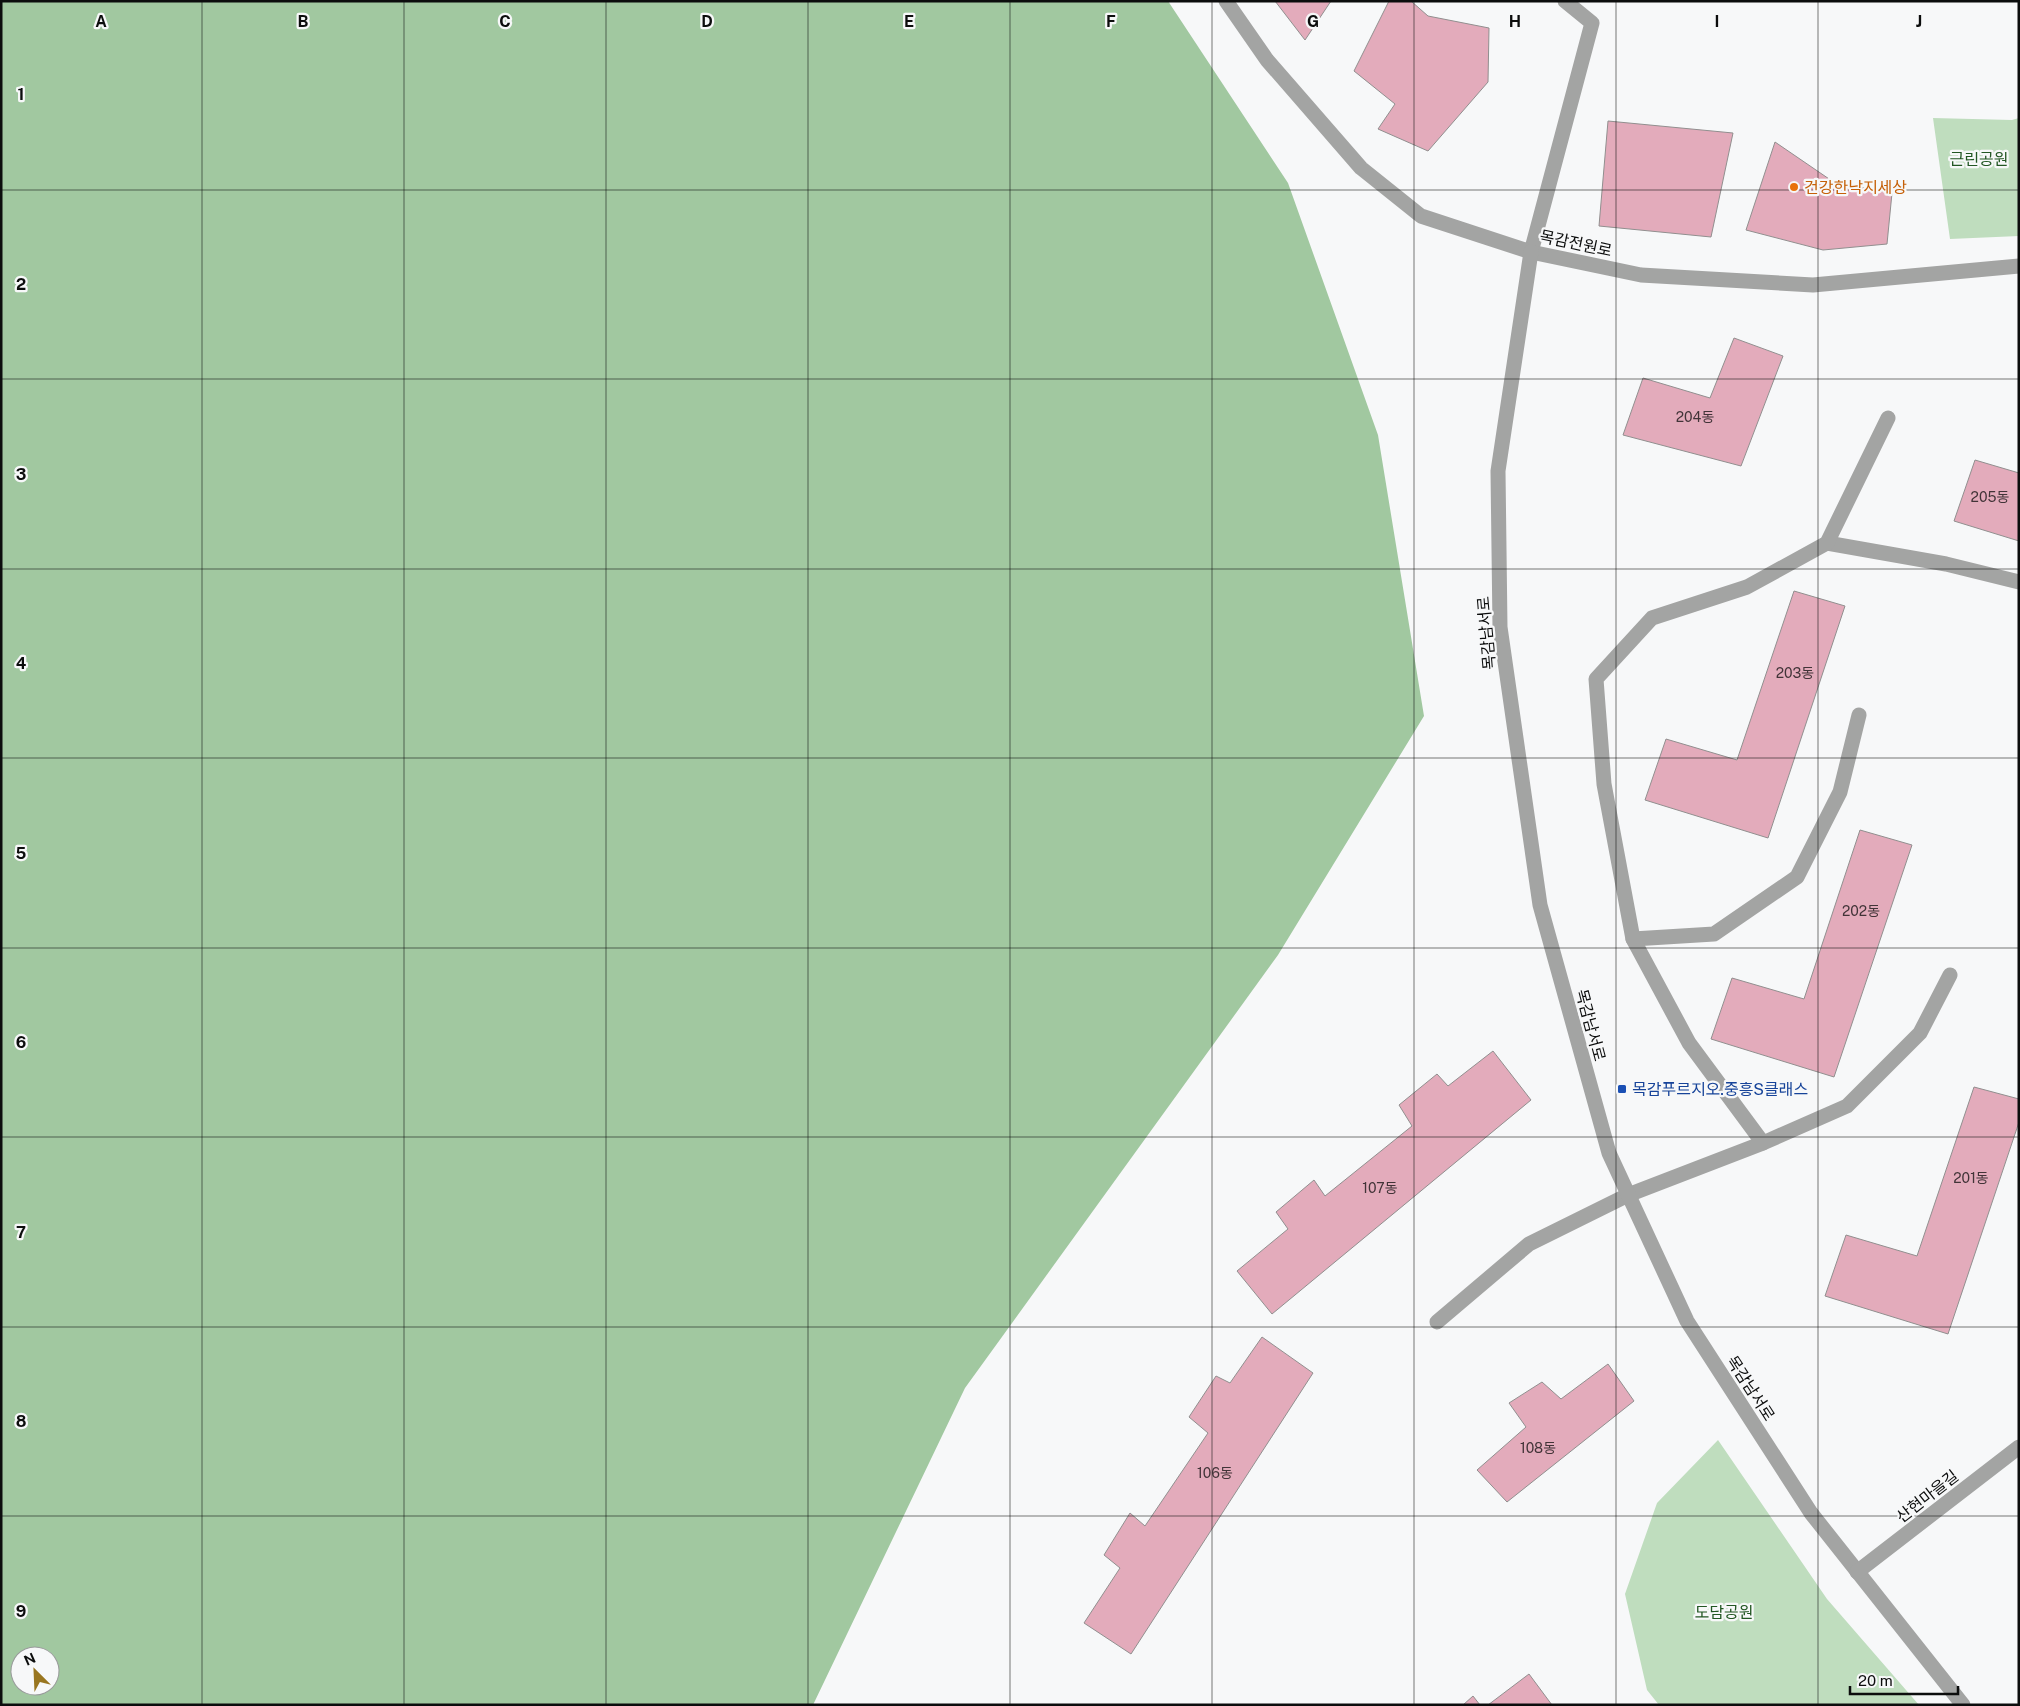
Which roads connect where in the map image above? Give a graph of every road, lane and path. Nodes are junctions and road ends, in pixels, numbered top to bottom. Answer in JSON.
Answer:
{"nodes":[{"id":1,"x":1226,"y":1,"type":"edge"},
{"id":2,"x":1565,"y":1,"type":"edge"},
{"id":3,"x":1531,"y":252,"type":"junction"},
{"id":4,"x":2019,"y":266,"type":"edge"},
{"id":5,"x":1888,"y":418,"type":"dead end"},
{"id":6,"x":1827,"y":543,"type":"junction"},
{"id":7,"x":2019,"y":582,"type":"edge"},
{"id":8,"x":1859,"y":714,"type":"dead end"},
{"id":9,"x":1634,"y":939,"type":"junction"},
{"id":10,"x":1950,"y":975,"type":"dead end"},
{"id":11,"x":1763,"y":1143,"type":"junction"},
{"id":12,"x":1628,"y":1195,"type":"junction"},
{"id":13,"x":1438,"y":1322,"type":"dead end"},
{"id":14,"x":2019,"y":1447,"type":"edge"},
{"id":15,"x":1857,"y":1572,"type":"junction"},
{"id":16,"x":1963,"y":1705,"type":"edge"}],
"edges":[{"from":1,"to":3,"type":"street","name":"목감전원로"},
{"from":2,"to":3,"type":"street","name":"목감남서로"},
{"from":3,"to":4,"type":"street","name":"목감전원로"},
{"from":3,"to":12,"type":"street","name":"목감남서로"},
{"from":5,"to":6,"type":"street"},
{"from":6,"to":7,"type":"street"},
{"from":6,"to":9,"type":"street"},
{"from":8,"to":9,"type":"street"},
{"from":9,"to":11,"type":"street"},
{"from":10,"to":11,"type":"street"},
{"from":11,"to":12,"type":"street"},
{"from":12,"to":13,"type":"street"},
{"from":12,"to":15,"type":"street","name":"목감남서로"},
{"from":14,"to":15,"type":"street","name":"산현마을길"},
{"from":15,"to":16,"type":"street","name":"목감남서로"}]}
